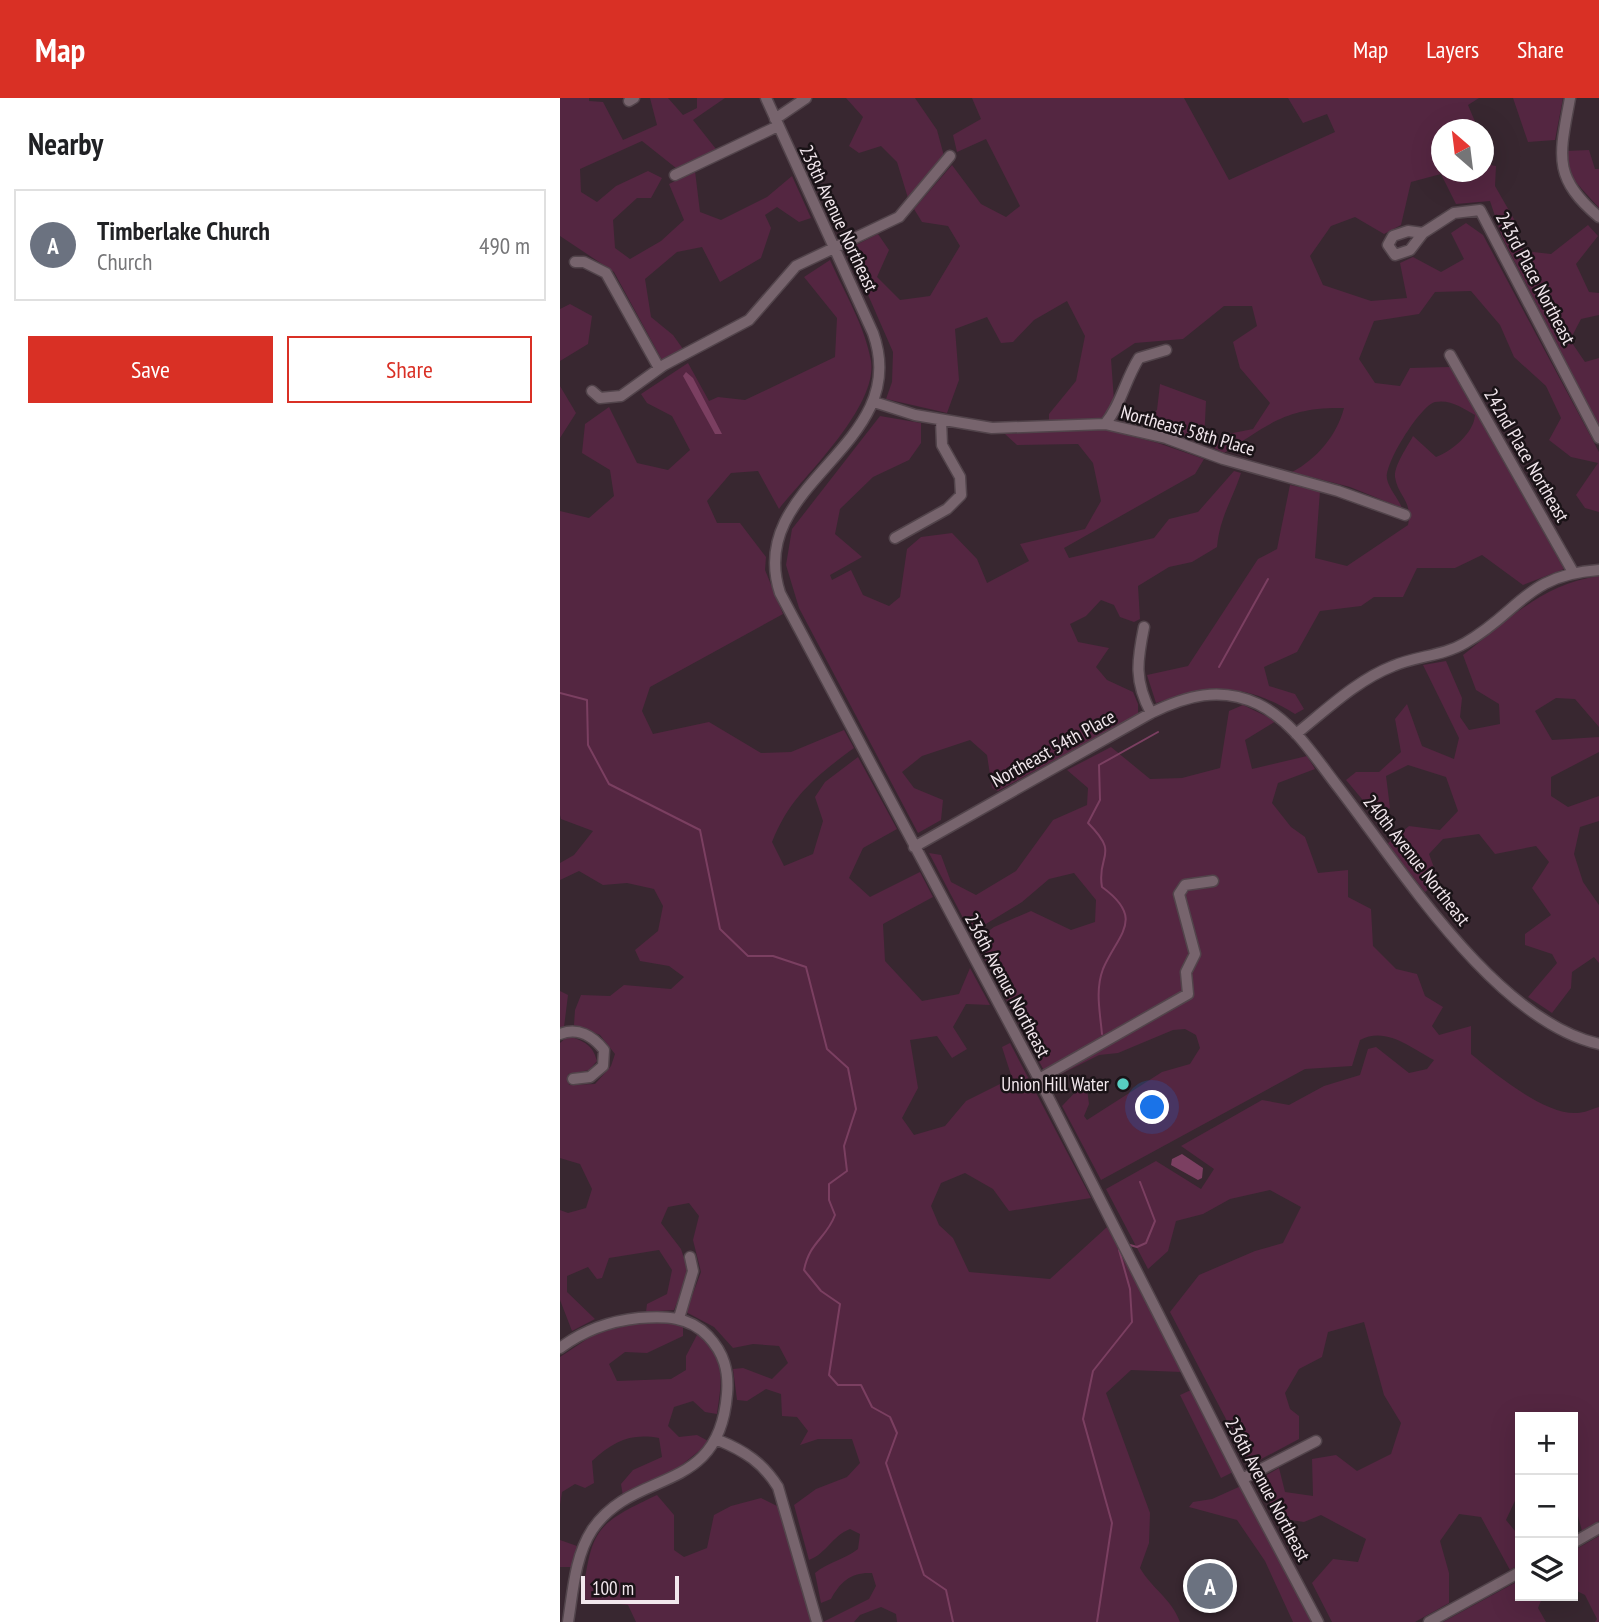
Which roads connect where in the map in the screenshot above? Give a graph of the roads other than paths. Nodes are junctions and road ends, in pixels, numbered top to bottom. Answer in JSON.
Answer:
{"nodes":[{"id":1,"x":766,"y":98,"type":"edge"},
{"id":2,"x":806,"y":98,"type":"edge"},
{"id":3,"x":1570,"y":98,"type":"edge"},
{"id":4,"x":776,"y":122,"type":"junction"},
{"id":5,"x":950,"y":156,"type":"dead end"},
{"id":6,"x":675,"y":175,"type":"dead end"},
{"id":7,"x":1599,"y":217,"type":"edge"},
{"id":8,"x":1423,"y":233,"type":"dead end"},
{"id":9,"x":834,"y":249,"type":"junction"},
{"id":10,"x":575,"y":262,"type":"dead end"},
{"id":11,"x":1166,"y":351,"type":"dead end"},
{"id":12,"x":1450,"y":355,"type":"dead end"},
{"id":13,"x":659,"y":368,"type":"junction"},
{"id":14,"x":592,"y":391,"type":"dead end"},
{"id":15,"x":874,"y":402,"type":"junction"},
{"id":16,"x":941,"y":420,"type":"junction"},
{"id":17,"x":1105,"y":424,"type":"junction"},
{"id":18,"x":1599,"y":438,"type":"edge"},
{"id":19,"x":1405,"y":515,"type":"dead end"},
{"id":20,"x":895,"y":538,"type":"dead end"},
{"id":21,"x":1599,"y":570,"type":"edge"},
{"id":22,"x":1573,"y":572,"type":"junction"},
{"id":23,"x":1144,"y":626,"type":"dead end"},
{"id":24,"x":1214,"y":693,"type":"joint"},
{"id":25,"x":1151,"y":713,"type":"junction"},
{"id":26,"x":1296,"y":734,"type":"junction"},
{"id":27,"x":914,"y":847,"type":"junction"},
{"id":28,"x":1213,"y":881,"type":"dead end"},
{"id":29,"x":560,"y":1034,"type":"edge"},
{"id":30,"x":1599,"y":1044,"type":"edge"},
{"id":31,"x":573,"y":1079,"type":"dead end"},
{"id":32,"x":1039,"y":1079,"type":"junction"},
{"id":33,"x":690,"y":1257,"type":"dead end"},
{"id":34,"x":680,"y":1318,"type":"junction"},
{"id":35,"x":560,"y":1348,"type":"edge"},
{"id":36,"x":719,"y":1440,"type":"junction"},
{"id":37,"x":1316,"y":1441,"type":"dead end"},
{"id":38,"x":1242,"y":1479,"type":"junction"},
{"id":39,"x":1599,"y":1528,"type":"edge"},
{"id":40,"x":1578,"y":1540,"type":"edge"},
{"id":41,"x":1515,"y":1575,"type":"edge"},
{"id":42,"x":568,"y":1622,"type":"edge"},
{"id":43,"x":817,"y":1622,"type":"edge"},
{"id":44,"x":1318,"y":1622,"type":"edge"},
{"id":45,"x":1429,"y":1622,"type":"edge"}],
"edges":[{"from":1,"to":4,"type":"street","name":"238th Avenue Northeast"},
{"from":2,"to":4,"type":"street"},
{"from":3,"to":7,"type":"street"},
{"from":4,"to":6,"type":"street"},
{"from":4,"to":9,"type":"street","name":"238th Avenue Northeast"},
{"from":5,"to":9,"type":"street"},
{"from":8,"to":18,"type":"street","name":"243rd Place Northeast"},
{"from":9,"to":13,"type":"street"},
{"from":9,"to":15,"type":"street","name":"238th Avenue Northeast"},
{"from":10,"to":13,"type":"street"},
{"from":11,"to":17,"type":"street"},
{"from":12,"to":22,"type":"street","name":"242nd Place Northeast"},
{"from":13,"to":14,"type":"street"},
{"from":15,"to":16,"type":"street","name":"Northeast 58th Place"},
{"from":15,"to":27,"type":"street","name":"236th Avenue Northeast"},
{"from":16,"to":17,"type":"street","name":"Northeast 58th Place"},
{"from":16,"to":20,"type":"street"},
{"from":17,"to":19,"type":"street","name":"Northeast 58th Place"},
{"from":21,"to":22,"type":"street"},
{"from":22,"to":26,"type":"street"},
{"from":23,"to":25,"type":"street"},
{"from":24,"to":25,"type":"street","name":"Northeast 54th Place"},
{"from":24,"to":26,"type":"street","name":"240th Avenue Northeast"},
{"from":25,"to":27,"type":"street","name":"Northeast 54th Place"},
{"from":26,"to":30,"type":"street","name":"240th Avenue Northeast"},
{"from":27,"to":32,"type":"street","name":"236th Avenue Northeast"},
{"from":28,"to":32,"type":"street"},
{"from":29,"to":31,"type":"street"},
{"from":32,"to":38,"type":"street","name":"236th Avenue Northeast"},
{"from":33,"to":34,"type":"street"},
{"from":34,"to":35,"type":"street"},
{"from":34,"to":36,"type":"street"},
{"from":36,"to":42,"type":"street"},
{"from":36,"to":43,"type":"street"},
{"from":37,"to":38,"type":"street"},
{"from":38,"to":44,"type":"street","name":"236th Avenue Northeast"},
{"from":39,"to":40,"type":"street"},
{"from":41,"to":45,"type":"street"}]}
